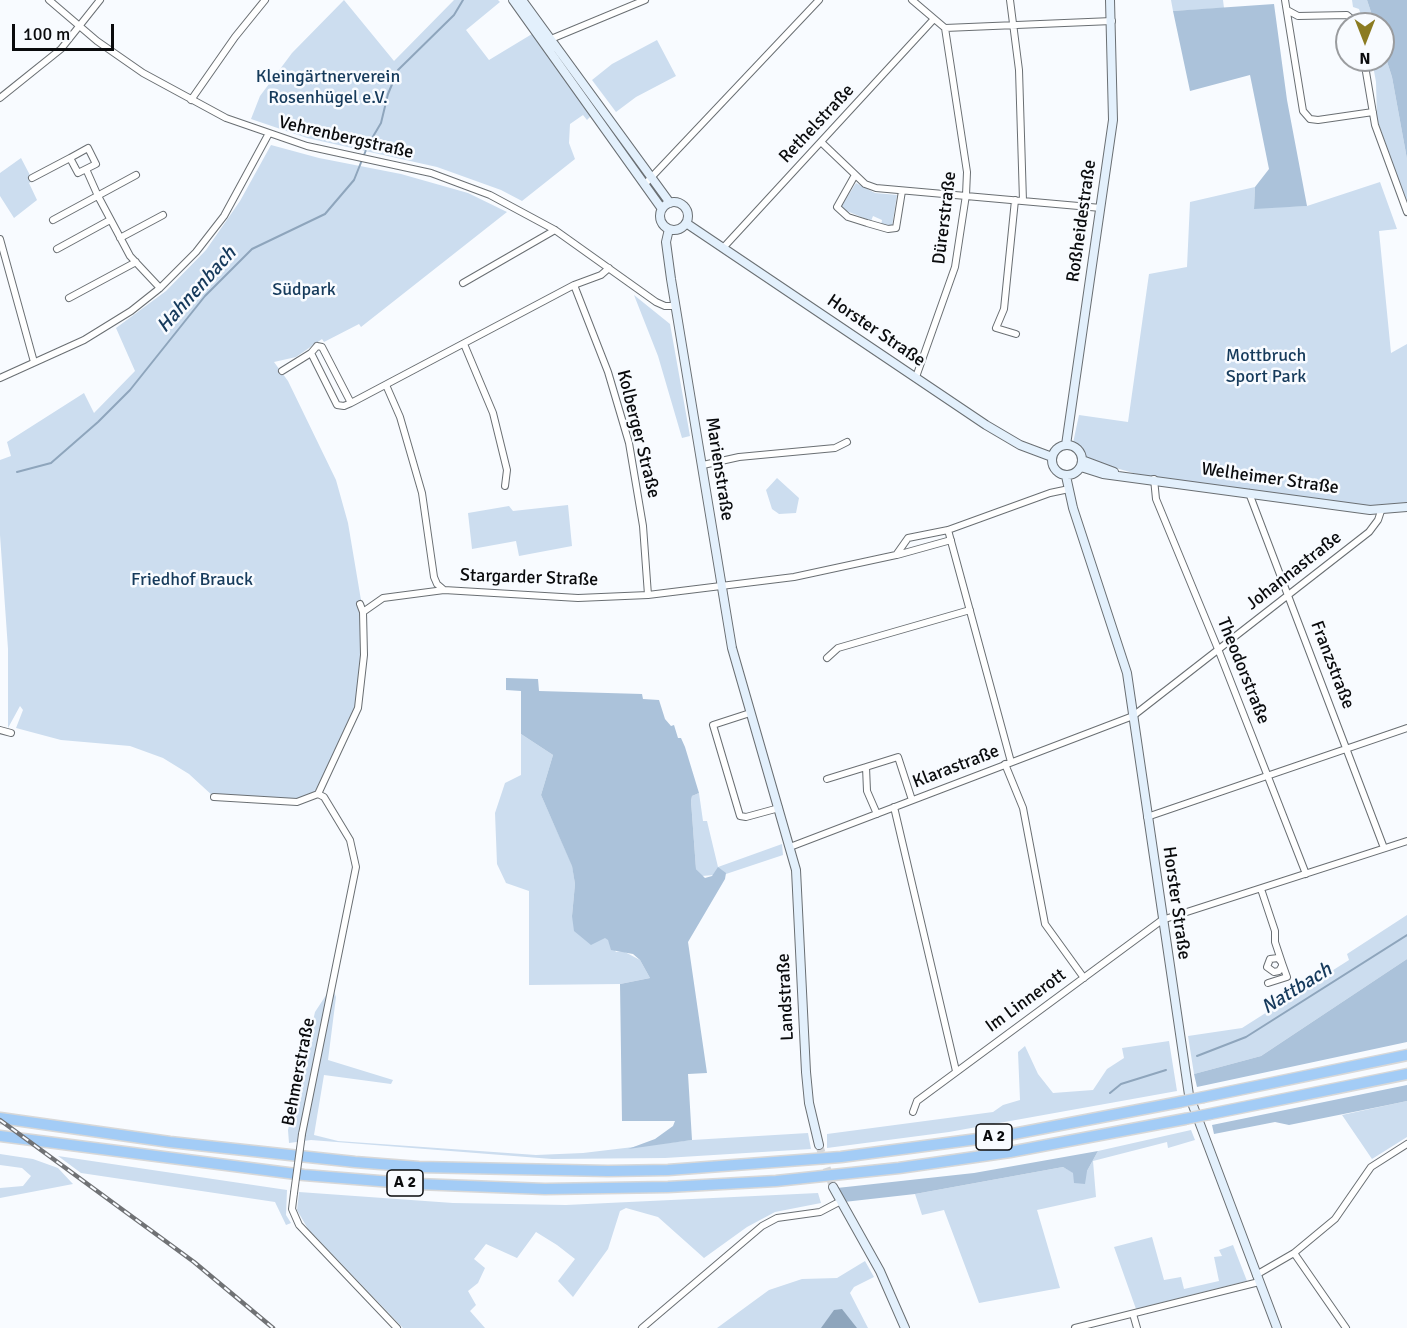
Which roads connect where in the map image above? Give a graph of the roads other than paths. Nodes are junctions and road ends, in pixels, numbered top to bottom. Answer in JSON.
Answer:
{"nodes":[{"id":1,"x":50,"y":0,"type":"edge"},
{"id":2,"x":100,"y":0,"type":"edge"},
{"id":3,"x":266,"y":0,"type":"edge"},
{"id":4,"x":513,"y":0,"type":"edge"},
{"id":5,"x":522,"y":0,"type":"edge"},
{"id":6,"x":645,"y":0,"type":"edge"},
{"id":7,"x":819,"y":0,"type":"edge"},
{"id":8,"x":912,"y":0,"type":"edge"},
{"id":9,"x":1010,"y":0,"type":"edge"},
{"id":10,"x":1110,"y":0,"type":"edge"},
{"id":11,"x":1285,"y":0,"type":"edge"},
{"id":12,"x":1287,"y":10,"type":"junction"},
{"id":13,"x":1335,"y":15,"type":"edge"},
{"id":14,"x":933,"y":20,"type":"junction"},
{"id":15,"x":1112,"y":21,"type":"junction"},
{"id":16,"x":79,"y":26,"type":"junction"},
{"id":17,"x":1015,"y":26,"type":"junction"},
{"id":18,"x":945,"y":28,"type":"junction"},
{"id":19,"x":551,"y":39,"type":"junction"},
{"id":20,"x":1366,"y":72,"type":"edge"},
{"id":21,"x":0,"y":98,"type":"edge"},
{"id":22,"x":191,"y":100,"type":"junction"},
{"id":23,"x":1373,"y":112,"type":"junction"},
{"id":24,"x":268,"y":135,"type":"junction"},
{"id":25,"x":821,"y":142,"type":"junction"},
{"id":26,"x":70,"y":158,"type":"junction"},
{"id":27,"x":86,"y":169,"type":"junction"},
{"id":28,"x":855,"y":175,"type":"junction"},
{"id":29,"x":136,"y":176,"type":"dead end"},
{"id":30,"x":32,"y":178,"type":"dead end"},
{"id":31,"x":649,"y":181,"type":"junction"},
{"id":32,"x":902,"y":191,"type":"junction"},
{"id":33,"x":966,"y":195,"type":"junction"},
{"id":34,"x":98,"y":196,"type":"junction"},
{"id":35,"x":1015,"y":200,"type":"junction"},
{"id":36,"x":1023,"y":201,"type":"junction"},
{"id":37,"x":670,"y":202,"type":"junction"},
{"id":38,"x":1101,"y":208,"type":"junction"},
{"id":39,"x":662,"y":209,"type":"junction"},
{"id":40,"x":1407,"y":212,"type":"edge"},
{"id":41,"x":163,"y":215,"type":"dead end"},
{"id":42,"x":53,"y":220,"type":"dead end"},
{"id":43,"x":110,"y":220,"type":"junction"},
{"id":44,"x":686,"y":223,"type":"junction"},
{"id":45,"x":669,"y":229,"type":"junction"},
{"id":46,"x":555,"y":230,"type":"junction"},
{"id":47,"x":120,"y":238,"type":"junction"},
{"id":48,"x":0,"y":244,"type":"edge"},
{"id":49,"x":723,"y":248,"type":"junction"},
{"id":50,"x":57,"y":249,"type":"dead end"},
{"id":51,"x":136,"y":262,"type":"junction"},
{"id":52,"x":609,"y":268,"type":"junction"},
{"id":53,"x":464,"y":283,"type":"dead end"},
{"id":54,"x":574,"y":285,"type":"junction"},
{"id":55,"x":160,"y":288,"type":"junction"},
{"id":56,"x":69,"y":298,"type":"dead end"},
{"id":57,"x":676,"y":306,"type":"junction"},
{"id":58,"x":1017,"y":334,"type":"dead end"},
{"id":59,"x":464,"y":344,"type":"junction"},
{"id":60,"x":311,"y":353,"type":"junction"},
{"id":61,"x":34,"y":362,"type":"junction"},
{"id":62,"x":282,"y":371,"type":"dead end"},
{"id":63,"x":916,"y":377,"type":"junction"},
{"id":64,"x":0,"y":378,"type":"edge"},
{"id":65,"x":386,"y":385,"type":"junction"},
{"id":66,"x":351,"y":403,"type":"junction"},
{"id":67,"x":847,"y":442,"type":"dead end"},
{"id":68,"x":1066,"y":445,"type":"junction"},
{"id":69,"x":1052,"y":457,"type":"junction"},
{"id":70,"x":1081,"y":463,"type":"junction"},
{"id":71,"x":703,"y":465,"type":"junction"},
{"id":72,"x":1066,"y":476,"type":"junction"},
{"id":73,"x":1154,"y":479,"type":"junction"},
{"id":74,"x":505,"y":486,"type":"dead end"},
{"id":75,"x":1069,"y":489,"type":"junction"},
{"id":76,"x":1249,"y":493,"type":"junction"},
{"id":77,"x":1407,"y":507,"type":"edge"},
{"id":78,"x":1379,"y":516,"type":"junction"},
{"id":79,"x":948,"y":530,"type":"junction"},
{"id":80,"x":951,"y":540,"type":"junction"},
{"id":81,"x":896,"y":555,"type":"junction"},
{"id":82,"x":721,"y":587,"type":"junction"},
{"id":83,"x":444,"y":590,"type":"junction"},
{"id":84,"x":1289,"y":594,"type":"junction"},
{"id":85,"x":648,"y":596,"type":"junction"},
{"id":86,"x":360,"y":604,"type":"dead end"},
{"id":87,"x":970,"y":610,"type":"junction"},
{"id":88,"x":363,"y":612,"type":"junction"},
{"id":89,"x":1218,"y":649,"type":"junction"},
{"id":90,"x":827,"y":658,"type":"dead end"},
{"id":91,"x":750,"y":713,"type":"junction"},
{"id":92,"x":1133,"y":716,"type":"junction"},
{"id":93,"x":1407,"y":728,"type":"edge"},
{"id":94,"x":0,"y":729,"type":"edge"},
{"id":95,"x":10,"y":733,"type":"dead end"},
{"id":96,"x":1348,"y":748,"type":"junction"},
{"id":97,"x":1008,"y":763,"type":"junction"},
{"id":98,"x":866,"y":767,"type":"junction"},
{"id":99,"x":1268,"y":776,"type":"junction"},
{"id":100,"x":827,"y":779,"type":"dead end"},
{"id":101,"x":318,"y":794,"type":"junction"},
{"id":102,"x":214,"y":797,"type":"dead end"},
{"id":103,"x":912,"y":800,"type":"junction"},
{"id":104,"x":894,"y":807,"type":"junction"},
{"id":105,"x":778,"y":808,"type":"junction"},
{"id":106,"x":877,"y":814,"type":"junction"},
{"id":107,"x":1147,"y":817,"type":"junction"},
{"id":108,"x":1407,"y":841,"type":"edge"},
{"id":109,"x":790,"y":847,"type":"junction"},
{"id":110,"x":1383,"y":848,"type":"junction"},
{"id":111,"x":1306,"y":874,"type":"junction"},
{"id":112,"x":1261,"y":889,"type":"junction"},
{"id":113,"x":1162,"y":920,"type":"junction"},
{"id":114,"x":1084,"y":978,"type":"junction"},
{"id":115,"x":1268,"y":983,"type":"dead end"},
{"id":116,"x":1407,"y":1055,"type":"edge"},
{"id":117,"x":956,"y":1071,"type":"junction"},
{"id":118,"x":1407,"y":1074,"type":"edge"},
{"id":119,"x":913,"y":1112,"type":"dead end"},
{"id":120,"x":0,"y":1118,"type":"edge"},
{"id":121,"x":0,"y":1136,"type":"edge"},
{"id":122,"x":1407,"y":1144,"type":"edge"},
{"id":123,"x":819,"y":1145,"type":"tunnel mouth"},
{"id":124,"x":833,"y":1186,"type":"tunnel mouth"},
{"id":125,"x":839,"y":1202,"type":"junction"},
{"id":126,"x":1294,"y":1253,"type":"junction"},
{"id":127,"x":1258,"y":1278,"type":"junction"},
{"id":128,"x":1133,"y":1314,"type":"junction"},
{"id":129,"x":397,"y":1328,"type":"edge"},
{"id":130,"x":642,"y":1328,"type":"edge"},
{"id":131,"x":905,"y":1328,"type":"edge"},
{"id":132,"x":1075,"y":1328,"type":"edge"},
{"id":133,"x":1137,"y":1328,"type":"edge"},
{"id":134,"x":1277,"y":1328,"type":"edge"},
{"id":135,"x":1346,"y":1328,"type":"edge"}],
"edges":[{"from":1,"to":16,"type":"street","name":"Vehrenbergstraße"},
{"from":2,"to":16,"type":"street"},
{"from":3,"to":22,"type":"street"},
{"from":4,"to":31,"type":"main road"},
{"from":5,"to":19,"type":"main road"},
{"from":6,"to":19,"type":"street"},
{"from":7,"to":31,"type":"street"},
{"from":8,"to":14,"type":"street"},
{"from":9,"to":17,"type":"street"},
{"from":10,"to":15,"type":"main road","name":"Roßheidestraße"},
{"from":11,"to":12,"type":"street"},
{"from":12,"to":13,"type":"street"},
{"from":12,"to":23,"type":"street"},
{"from":14,"to":18,"type":"street"},
{"from":14,"to":25,"type":"street","name":"Rethelstraße"},
{"from":15,"to":17,"type":"street"},
{"from":15,"to":38,"type":"main road","name":"Roßheidestraße"},
{"from":16,"to":21,"type":"street"},
{"from":16,"to":22,"type":"street","name":"Vehrenbergstraße"},
{"from":17,"to":18,"type":"street"},
{"from":17,"to":36,"type":"street"},
{"from":18,"to":33,"type":"street","name":"Dürerstraße"},
{"from":19,"to":31,"type":"main road"},
{"from":20,"to":23,"type":"street"},
{"from":22,"to":24,"type":"street","name":"Vehrenbergstraße"},
{"from":23,"to":40,"type":"street"},
{"from":24,"to":46,"type":"street","name":"Vehrenbergstraße"},
{"from":24,"to":55,"type":"street"},
{"from":25,"to":28,"type":"street"},
{"from":25,"to":49,"type":"street","name":"Rethelstraße"},
{"from":26,"to":27,"type":"street"},
{"from":26,"to":27,"type":"street"},
{"from":26,"to":30,"type":"street"},
{"from":27,"to":34,"type":"street"},
{"from":28,"to":32,"type":"street"},
{"from":28,"to":32,"type":"street"},
{"from":29,"to":34,"type":"street"},
{"from":31,"to":37,"type":"main road"},
{"from":31,"to":39,"type":"main road"},
{"from":32,"to":33,"type":"street"},
{"from":33,"to":35,"type":"street"},
{"from":33,"to":63,"type":"street","name":"Dürerstraße"},
{"from":34,"to":42,"type":"street"},
{"from":34,"to":43,"type":"street"},
{"from":35,"to":36,"type":"street"},
{"from":35,"to":58,"type":"street"},
{"from":36,"to":38,"type":"street"},
{"from":37,"to":39,"type":"main road"},
{"from":37,"to":44,"type":"main road"},
{"from":38,"to":68,"type":"main road","name":"Roßheidestraße"},
{"from":39,"to":45,"type":"main road"},
{"from":41,"to":47,"type":"street"},
{"from":43,"to":47,"type":"street"},
{"from":43,"to":50,"type":"street"},
{"from":44,"to":45,"type":"main road"},
{"from":44,"to":49,"type":"main road","name":"Horster Straße"},
{"from":45,"to":57,"type":"main road","name":"Marienstraße"},
{"from":46,"to":52,"type":"street","name":"Vehrenbergstraße"},
{"from":46,"to":53,"type":"street"},
{"from":47,"to":51,"type":"street"},
{"from":48,"to":61,"type":"street"},
{"from":49,"to":63,"type":"main road","name":"Horster Straße"},
{"from":51,"to":55,"type":"street"},
{"from":51,"to":56,"type":"street"},
{"from":52,"to":54,"type":"street"},
{"from":52,"to":57,"type":"street","name":"Vehrenbergstraße"},
{"from":54,"to":59,"type":"street"},
{"from":54,"to":85,"type":"street","name":"Kolberger Straße"},
{"from":55,"to":61,"type":"street"},
{"from":57,"to":71,"type":"main road","name":"Marienstraße"},
{"from":59,"to":65,"type":"street"},
{"from":59,"to":74,"type":"street"},
{"from":60,"to":62,"type":"street"},
{"from":60,"to":66,"type":"street"},
{"from":60,"to":66,"type":"street"},
{"from":61,"to":64,"type":"street"},
{"from":63,"to":69,"type":"main road","name":"Horster Straße"},
{"from":65,"to":66,"type":"street"},
{"from":65,"to":83,"type":"street","name":"Stargarder Straße"},
{"from":67,"to":71,"type":"street"},
{"from":68,"to":69,"type":"main road"},
{"from":68,"to":70,"type":"main road"},
{"from":69,"to":72,"type":"main road"},
{"from":70,"to":72,"type":"main road"},
{"from":70,"to":73,"type":"main road","name":"Welheimer Straße"},
{"from":71,"to":82,"type":"main road","name":"Marienstraße"},
{"from":72,"to":75,"type":"main road","name":"Horster Straße"},
{"from":73,"to":76,"type":"main road","name":"Welheimer Straße"},
{"from":73,"to":89,"type":"street","name":"Theodorstraße"},
{"from":75,"to":79,"type":"street"},
{"from":75,"to":92,"type":"main road","name":"Horster Straße"},
{"from":76,"to":78,"type":"main road","name":"Welheimer Straße"},
{"from":76,"to":84,"type":"street","name":"Franzstraße"},
{"from":77,"to":78,"type":"main road","name":"Welheimer Straße"},
{"from":78,"to":84,"type":"street","name":"Johannastraße"},
{"from":79,"to":80,"type":"street"},
{"from":79,"to":81,"type":"street"},
{"from":80,"to":81,"type":"street","name":"Stargarder Straße"},
{"from":80,"to":87,"type":"street"},
{"from":81,"to":82,"type":"street","name":"Stargarder Straße"},
{"from":82,"to":85,"type":"street","name":"Stargarder Straße"},
{"from":82,"to":91,"type":"main road","name":"Marienstraße"},
{"from":83,"to":85,"type":"street","name":"Stargarder Straße"},
{"from":83,"to":88,"type":"street"},
{"from":84,"to":89,"type":"street","name":"Johannastraße"},
{"from":84,"to":96,"type":"street","name":"Franzstraße"},
{"from":86,"to":88,"type":"street"},
{"from":87,"to":90,"type":"street"},
{"from":87,"to":97,"type":"street"},
{"from":88,"to":101,"type":"street"},
{"from":89,"to":92,"type":"street","name":"Johannastraße"},
{"from":89,"to":99,"type":"street","name":"Theodorstraße"},
{"from":91,"to":105,"type":"main road","name":"Marienstraße"},
{"from":91,"to":105,"type":"street"},
{"from":92,"to":97,"type":"street","name":"Klarastraße"},
{"from":92,"to":107,"type":"main road","name":"Horster Straße"},
{"from":93,"to":96,"type":"street"},
{"from":94,"to":95,"type":"street"},
{"from":96,"to":99,"type":"street"},
{"from":96,"to":110,"type":"street","name":"Franzstraße"},
{"from":97,"to":103,"type":"street","name":"Klarastraße"},
{"from":97,"to":114,"type":"street"},
{"from":98,"to":100,"type":"street"},
{"from":98,"to":103,"type":"street"},
{"from":98,"to":106,"type":"street"},
{"from":99,"to":107,"type":"street"},
{"from":99,"to":111,"type":"street","name":"Theodorstraße"},
{"from":101,"to":102,"type":"street"},
{"from":101,"to":129,"type":"street","name":"Behmerstraße","bridge":true},
{"from":103,"to":104,"type":"street","name":"Klarastraße"},
{"from":104,"to":106,"type":"street","name":"Klarastraße"},
{"from":104,"to":117,"type":"street"},
{"from":105,"to":109,"type":"main road","name":"Marienstraße"},
{"from":106,"to":109,"type":"street","name":"Klarastraße"},
{"from":107,"to":113,"type":"main road","name":"Horster Straße"},
{"from":108,"to":110,"type":"street","name":"Im Linnerott"},
{"from":109,"to":123,"type":"main road","name":"Landstraße"},
{"from":110,"to":111,"type":"street","name":"Im Linnerott"},
{"from":111,"to":112,"type":"street","name":"Im Linnerott"},
{"from":112,"to":113,"type":"street","name":"Im Linnerott"},
{"from":112,"to":115,"type":"street"},
{"from":113,"to":114,"type":"street","name":"Im Linnerott"},
{"from":113,"to":127,"type":"main road","name":"Horster Straße"},
{"from":114,"to":117,"type":"street","name":"Im Linnerott"},
{"from":116,"to":120,"type":"highway","number":"A 2","bridge":true},
{"from":117,"to":119,"type":"street","name":"Im Linnerott"},
{"from":118,"to":121,"type":"highway","number":"A 2","bridge":true},
{"from":122,"to":126,"type":"street"},
{"from":124,"to":125,"type":"main road"},
{"from":125,"to":130,"type":"street"},
{"from":125,"to":131,"type":"main road"},
{"from":126,"to":127,"type":"street"},
{"from":126,"to":135,"type":"street"},
{"from":127,"to":128,"type":"street"},
{"from":127,"to":134,"type":"main road","name":"Horster Straße"},
{"from":128,"to":132,"type":"street"},
{"from":128,"to":133,"type":"street"}]}
